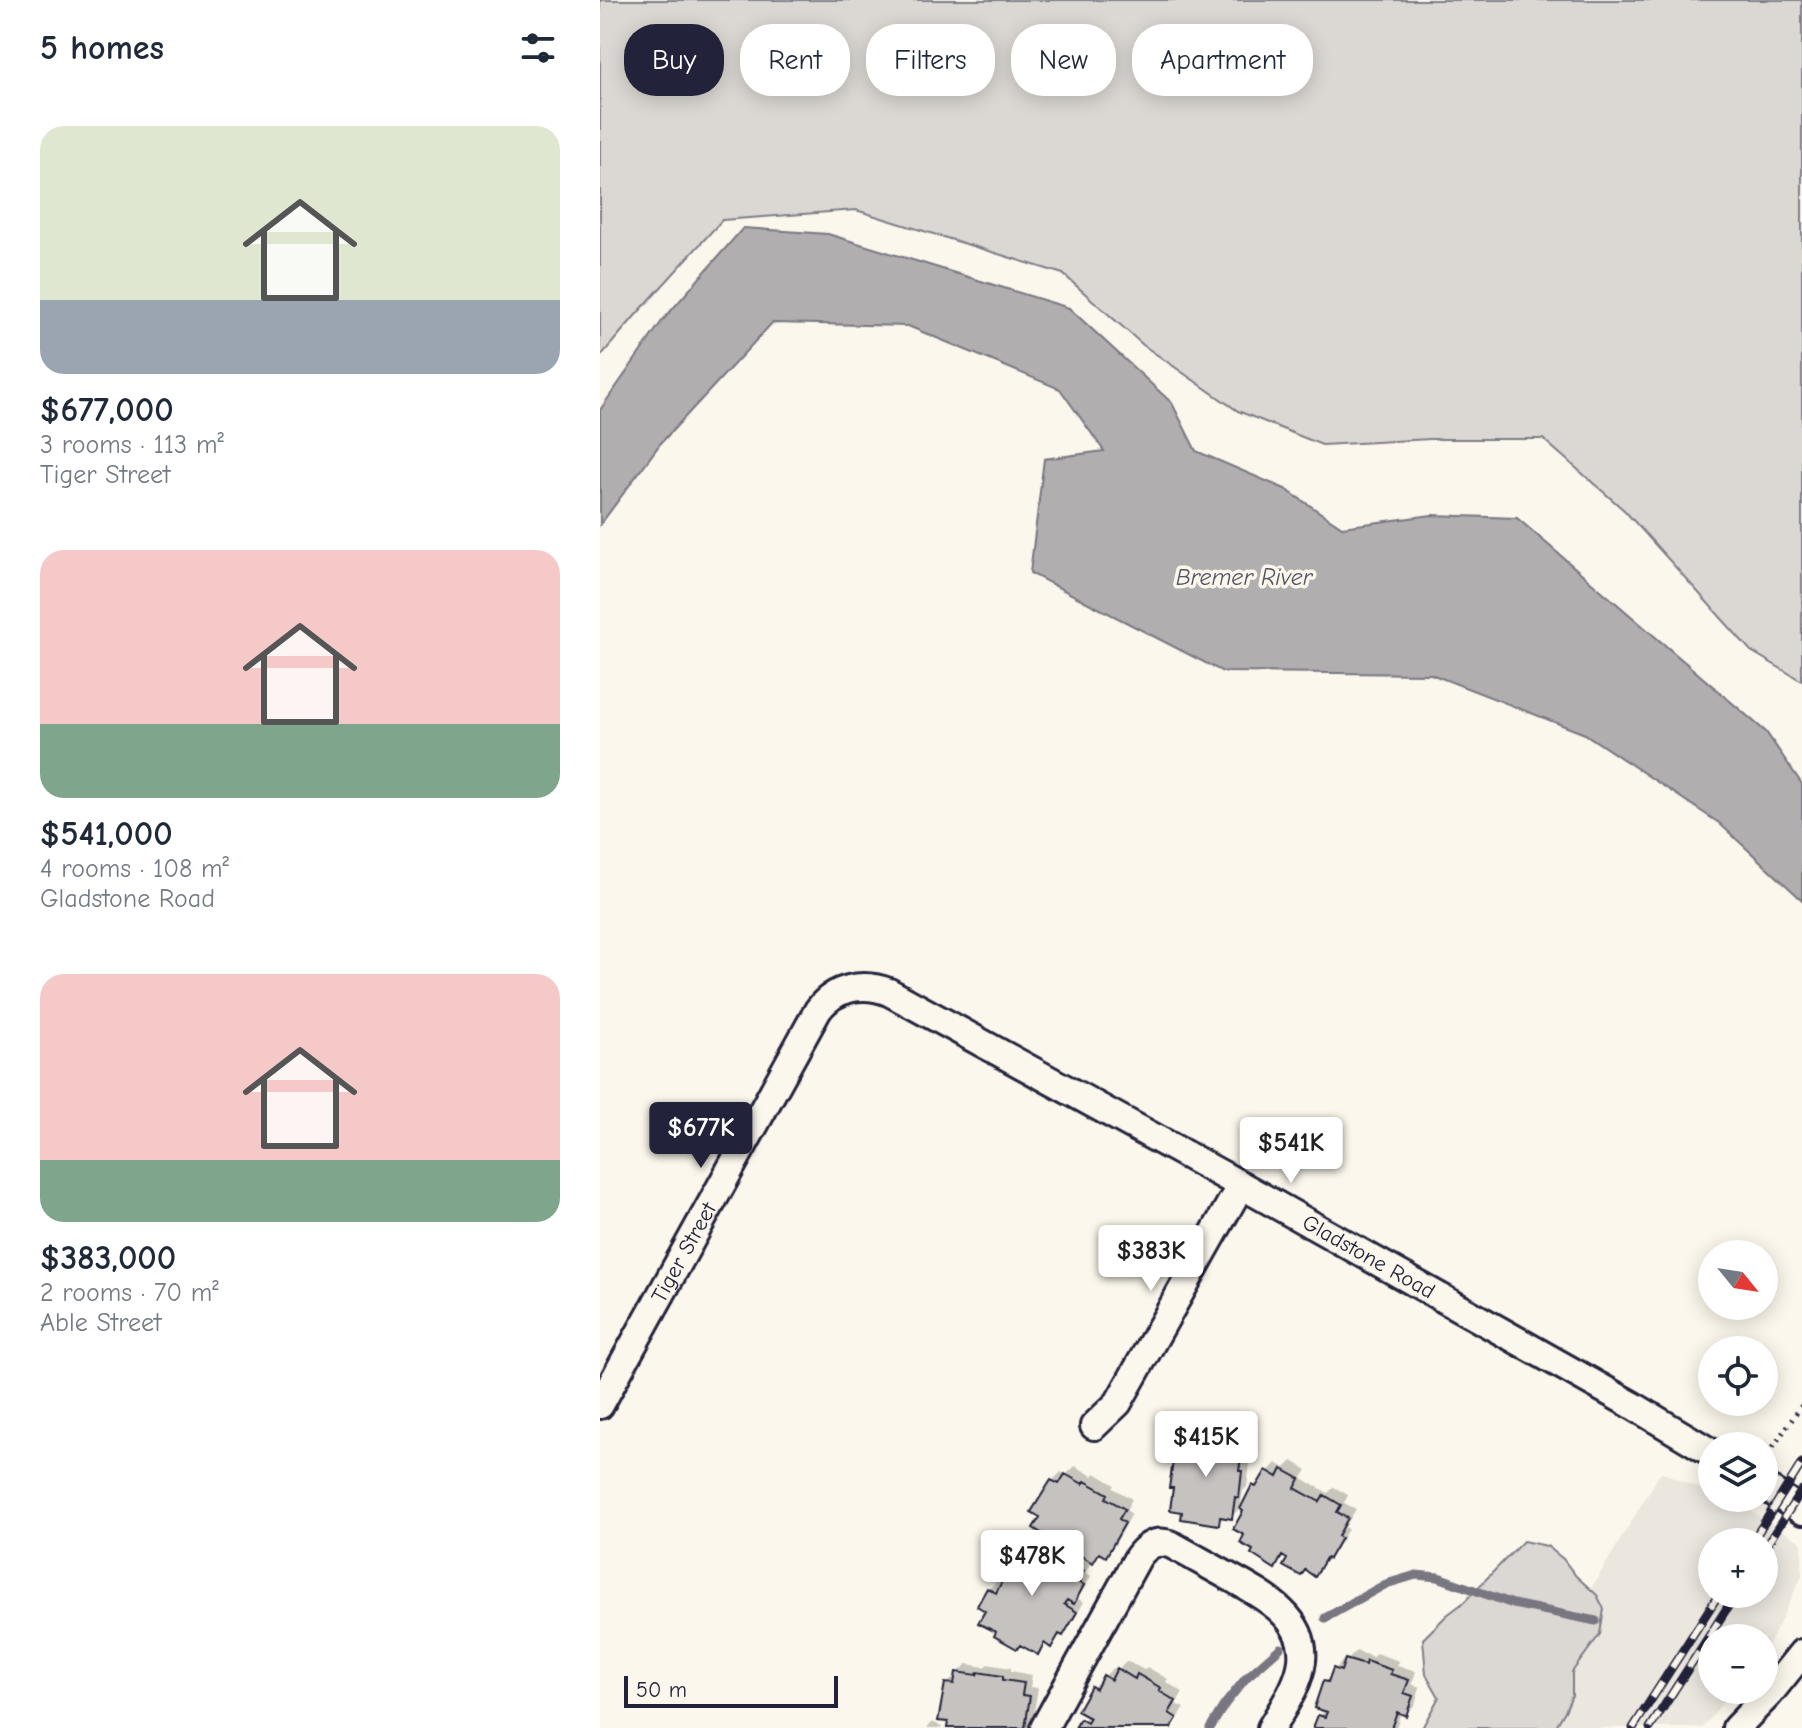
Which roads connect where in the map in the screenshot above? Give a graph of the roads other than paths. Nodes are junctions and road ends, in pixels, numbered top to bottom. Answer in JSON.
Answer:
{"nodes":[{"id":1,"x":850,"y":988,"type":"joint"},
{"id":2,"x":1241,"y":1185,"type":"junction"},
{"id":3,"x":600,"y":1405,"type":"edge"},
{"id":4,"x":1094,"y":1426,"type":"dead end"},
{"id":5,"x":1698,"y":1445,"type":"edge"},
{"id":6,"x":1778,"y":1495,"type":"edge"},
{"id":7,"x":1802,"y":1511,"type":"edge"},
{"id":8,"x":1802,"y":1653,"type":"edge"},
{"id":9,"x":1044,"y":1728,"type":"edge"},
{"id":10,"x":1271,"y":1728,"type":"edge"},
{"id":11,"x":1736,"y":1728,"type":"edge"}],
"edges":[{"from":1,"to":2,"type":"street","name":"Gladstone Road"},
{"from":1,"to":3,"type":"street","name":"Tiger Street"},
{"from":2,"to":4,"type":"street"},
{"from":2,"to":5,"type":"street","name":"Gladstone Road"},
{"from":6,"to":7,"type":"street"},
{"from":8,"to":11,"type":"street"},
{"from":9,"to":10,"type":"street"}]}
